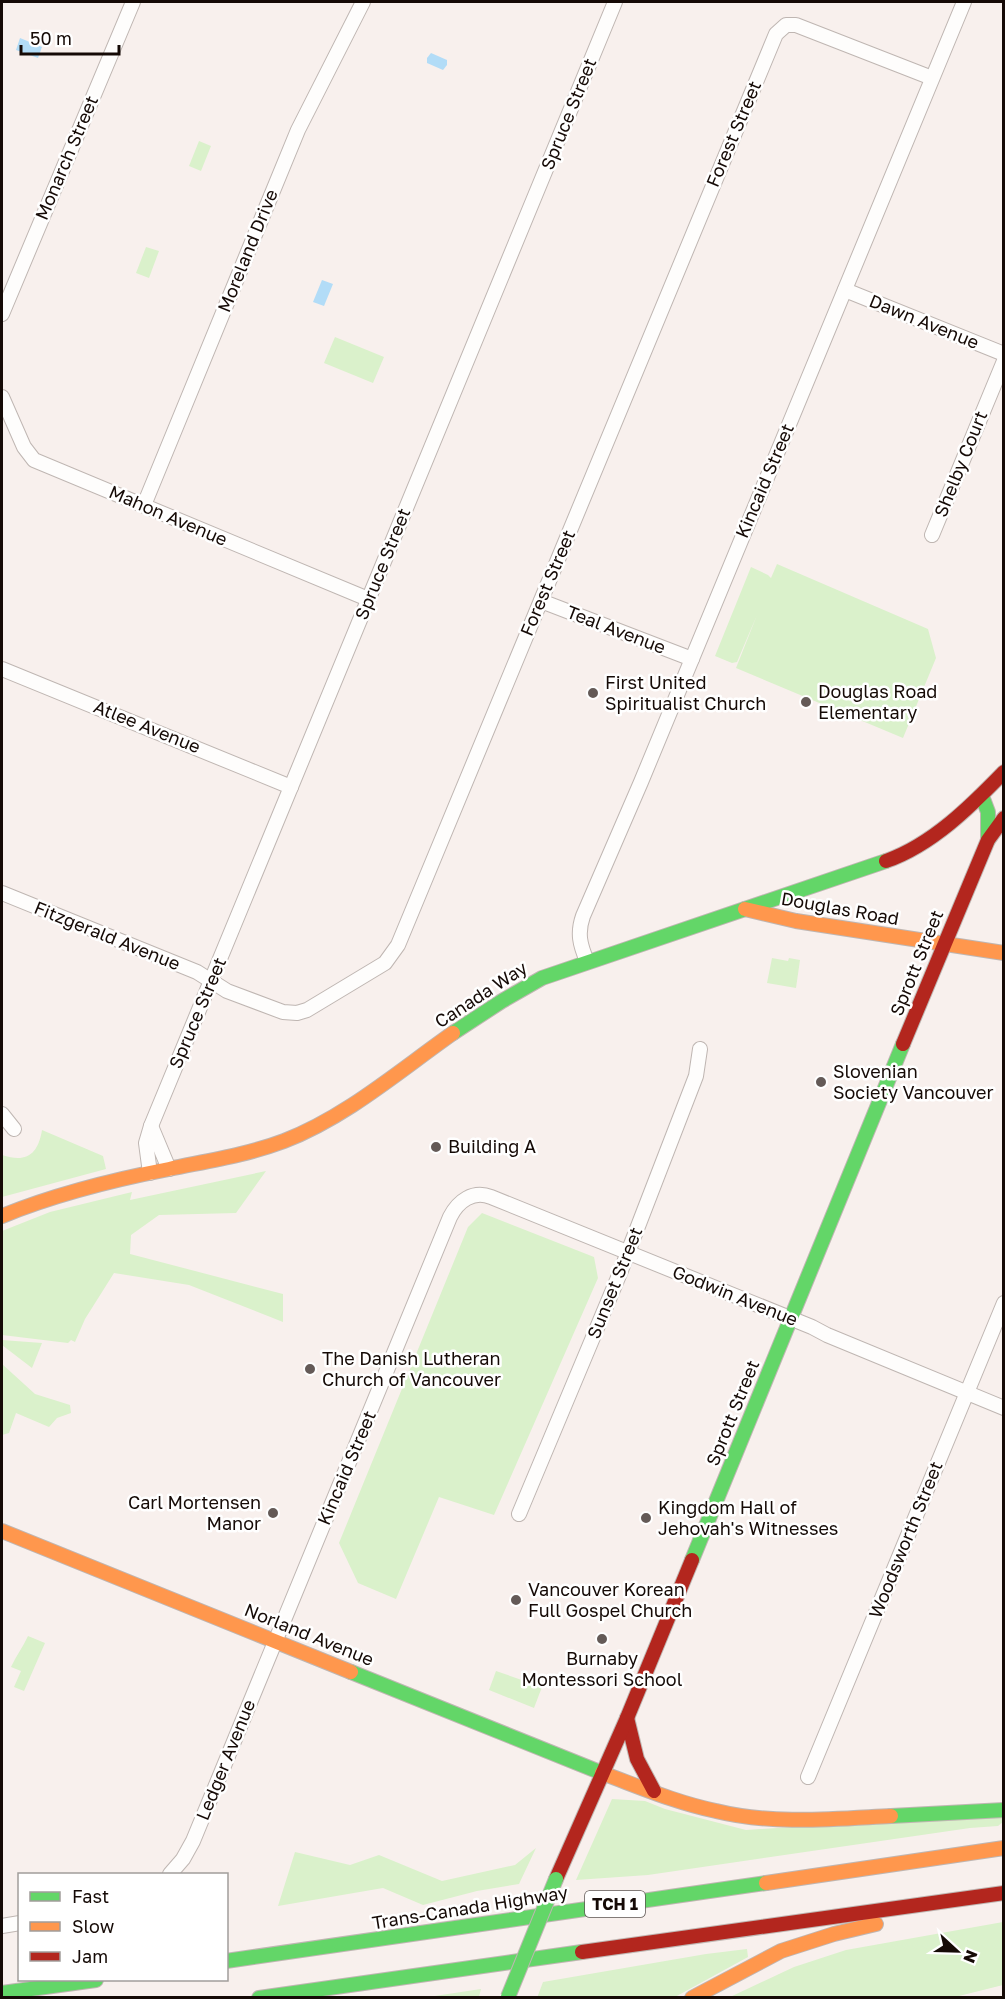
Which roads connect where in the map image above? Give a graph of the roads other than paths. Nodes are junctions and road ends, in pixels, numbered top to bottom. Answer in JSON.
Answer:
{"nodes":[{"id":1,"x":133,"y":2,"type":"edge"},
{"id":2,"x":363,"y":2,"type":"edge"},
{"id":3,"x":615,"y":2,"type":"edge"},
{"id":4,"x":964,"y":2,"type":"edge"},
{"id":5,"x":932,"y":78,"type":"junction"},
{"id":6,"x":845,"y":290,"type":"junction"},
{"id":7,"x":2,"y":314,"type":"edge"},
{"id":8,"x":1004,"y":354,"type":"edge"},
{"id":9,"x":1004,"y":361,"type":"edge"},
{"id":10,"x":2,"y":397,"type":"edge"},
{"id":11,"x":144,"y":505,"type":"junction"},
{"id":12,"x":932,"y":535,"type":"dead end"},
{"id":13,"x":368,"y":599,"type":"junction"},
{"id":14,"x":541,"y":600,"type":"junction"},
{"id":15,"x":692,"y":659,"type":"junction"},
{"id":16,"x":2,"y":669,"type":"edge"},
{"id":17,"x":1004,"y":772,"type":"edge"},
{"id":18,"x":291,"y":787,"type":"junction"},
{"id":19,"x":982,"y":796,"type":"junction"},
{"id":20,"x":1004,"y":818,"type":"edge"},
{"id":21,"x":988,"y":840,"type":"junction"},
{"id":22,"x":2,"y":893,"type":"edge"},
{"id":23,"x":742,"y":909,"type":"junction"},
{"id":24,"x":944,"y":944,"type":"junction"},
{"id":25,"x":1004,"y":953,"type":"edge"},
{"id":26,"x":587,"y":961,"type":"junction"},
{"id":27,"x":212,"y":982,"type":"junction"},
{"id":28,"x":700,"y":1049,"type":"dead end"},
{"id":29,"x":2,"y":1114,"type":"edge"},
{"id":30,"x":151,"y":1125,"type":"junction"},
{"id":31,"x":14,"y":1129,"type":"dead end"},
{"id":32,"x":169,"y":1169,"type":"junction"},
{"id":33,"x":150,"y":1173,"type":"junction"},
{"id":34,"x":464,"y":1199,"type":"joint"},
{"id":35,"x":2,"y":1216,"type":"edge"},
{"id":36,"x":628,"y":1254,"type":"junction"},
{"id":37,"x":1004,"y":1303,"type":"edge"},
{"id":38,"x":791,"y":1320,"type":"junction"},
{"id":39,"x":967,"y":1392,"type":"junction"},
{"id":40,"x":1004,"y":1408,"type":"edge"},
{"id":41,"x":519,"y":1514,"type":"dead end"},
{"id":42,"x":2,"y":1531,"type":"edge"},
{"id":43,"x":275,"y":1641,"type":"junction"},
{"id":44,"x":627,"y":1719,"type":"junction"},
{"id":45,"x":602,"y":1773,"type":"junction"},
{"id":46,"x":808,"y":1777,"type":"dead end"},
{"id":47,"x":654,"y":1791,"type":"junction"},
{"id":48,"x":1004,"y":1810,"type":"edge"},
{"id":49,"x":1004,"y":1848,"type":"edge"},
{"id":50,"x":171,"y":1873,"type":"edge"},
{"id":51,"x":1004,"y":1893,"type":"edge"},
{"id":52,"x":941,"y":1903,"type":"junction"},
{"id":53,"x":18,"y":1923,"type":"edge"},
{"id":54,"x":2,"y":1926,"type":"edge"},
{"id":55,"x":228,"y":1962,"type":"edge"},
{"id":56,"x":89,"y":1981,"type":"edge"},
{"id":57,"x":2,"y":1993,"type":"edge"},
{"id":58,"x":508,"y":1997,"type":"edge"},
{"id":59,"x":260,"y":1998,"type":"edge"},
{"id":60,"x":693,"y":1998,"type":"edge"}],
"edges":[{"from":1,"to":7,"type":"street","name":"Monarch Street"},
{"from":2,"to":11,"type":"street","name":"Moreland Drive"},
{"from":3,"to":13,"type":"street","name":"Spruce Street"},
{"from":4,"to":5,"type":"street","name":"Kincaid Street"},
{"from":5,"to":6,"type":"street","name":"Kincaid Street"},
{"from":5,"to":14,"type":"street","name":"Forest Street"},
{"from":6,"to":8,"type":"street","name":"Dawn Avenue"},
{"from":6,"to":15,"type":"street","name":"Kincaid Street"},
{"from":9,"to":12,"type":"street","name":"Shelby Court"},
{"from":10,"to":11,"type":"street","name":"Mahon Avenue"},
{"from":11,"to":13,"type":"street","name":"Mahon Avenue"},
{"from":13,"to":18,"type":"street","name":"Spruce Street"},
{"from":14,"to":15,"type":"street","name":"Teal Avenue"},
{"from":14,"to":27,"type":"street","name":"Forest Street"},
{"from":15,"to":26,"type":"street","name":"Kincaid Street"},
{"from":16,"to":18,"type":"street","name":"Atlee Avenue"},
{"from":17,"to":19,"type":"main road","name":"Canada Way"},
{"from":18,"to":27,"type":"street","name":"Spruce Street"},
{"from":19,"to":21,"type":"main road","name":"Sprott Street"},
{"from":19,"to":23,"type":"main road","name":"Canada Way"},
{"from":20,"to":21,"type":"main road","name":"Sprott Street"},
{"from":21,"to":24,"type":"main road","name":"Sprott Street"},
{"from":22,"to":27,"type":"street","name":"Fitzgerald Avenue"},
{"from":23,"to":24,"type":"main road","name":"Douglas Road"},
{"from":23,"to":26,"type":"main road","name":"Canada Way"},
{"from":24,"to":25,"type":"main road","name":"Douglas Road"},
{"from":24,"to":38,"type":"main road","name":"Sprott Street"},
{"from":26,"to":32,"type":"main road","name":"Canada Way"},
{"from":27,"to":30,"type":"street","name":"Spruce Street"},
{"from":28,"to":36,"type":"street","name":"Sunset Street"},
{"from":29,"to":31,"type":"street"},
{"from":30,"to":32,"type":"street"},
{"from":30,"to":33,"type":"street","name":"Spruce Street"},
{"from":32,"to":33,"type":"main road","name":"Canada Way"},
{"from":33,"to":35,"type":"main road","name":"Canada Way"},
{"from":34,"to":36,"type":"street","name":"Godwin Avenue"},
{"from":34,"to":43,"type":"street","name":"Kincaid Street"},
{"from":36,"to":38,"type":"street","name":"Godwin Avenue"},
{"from":36,"to":41,"type":"street","name":"Sunset Street"},
{"from":37,"to":39,"type":"street","name":"Woodsworth Street"},
{"from":38,"to":39,"type":"street","name":"Godwin Avenue"},
{"from":38,"to":44,"type":"main road","name":"Sprott Street"},
{"from":39,"to":40,"type":"street","name":"Godwin Avenue"},
{"from":39,"to":46,"type":"street","name":"Woodsworth Street"},
{"from":42,"to":43,"type":"main road","name":"Norland Avenue"},
{"from":43,"to":45,"type":"main road","name":"Norland Avenue"},
{"from":43,"to":50,"type":"street","name":"Ledger Avenue"},
{"from":44,"to":45,"type":"main road","name":"Sprott Street"},
{"from":44,"to":47,"type":"main road"},
{"from":45,"to":47,"type":"main road","name":"Norland Avenue"},
{"from":45,"to":58,"type":"main road","name":"Sprott Street","bridge":true},
{"from":47,"to":48,"type":"main road","name":"Norland Avenue"},
{"from":49,"to":55,"type":"main road","name":"Trans-Canada Highway","number":"TCH 1"},
{"from":51,"to":52,"type":"main road","number":"TCH 1"},
{"from":52,"to":59,"type":"main road","number":"TCH 1"},
{"from":52,"to":60,"type":"main road"},
{"from":53,"to":54,"type":"street"},
{"from":56,"to":57,"type":"main road"}]}
